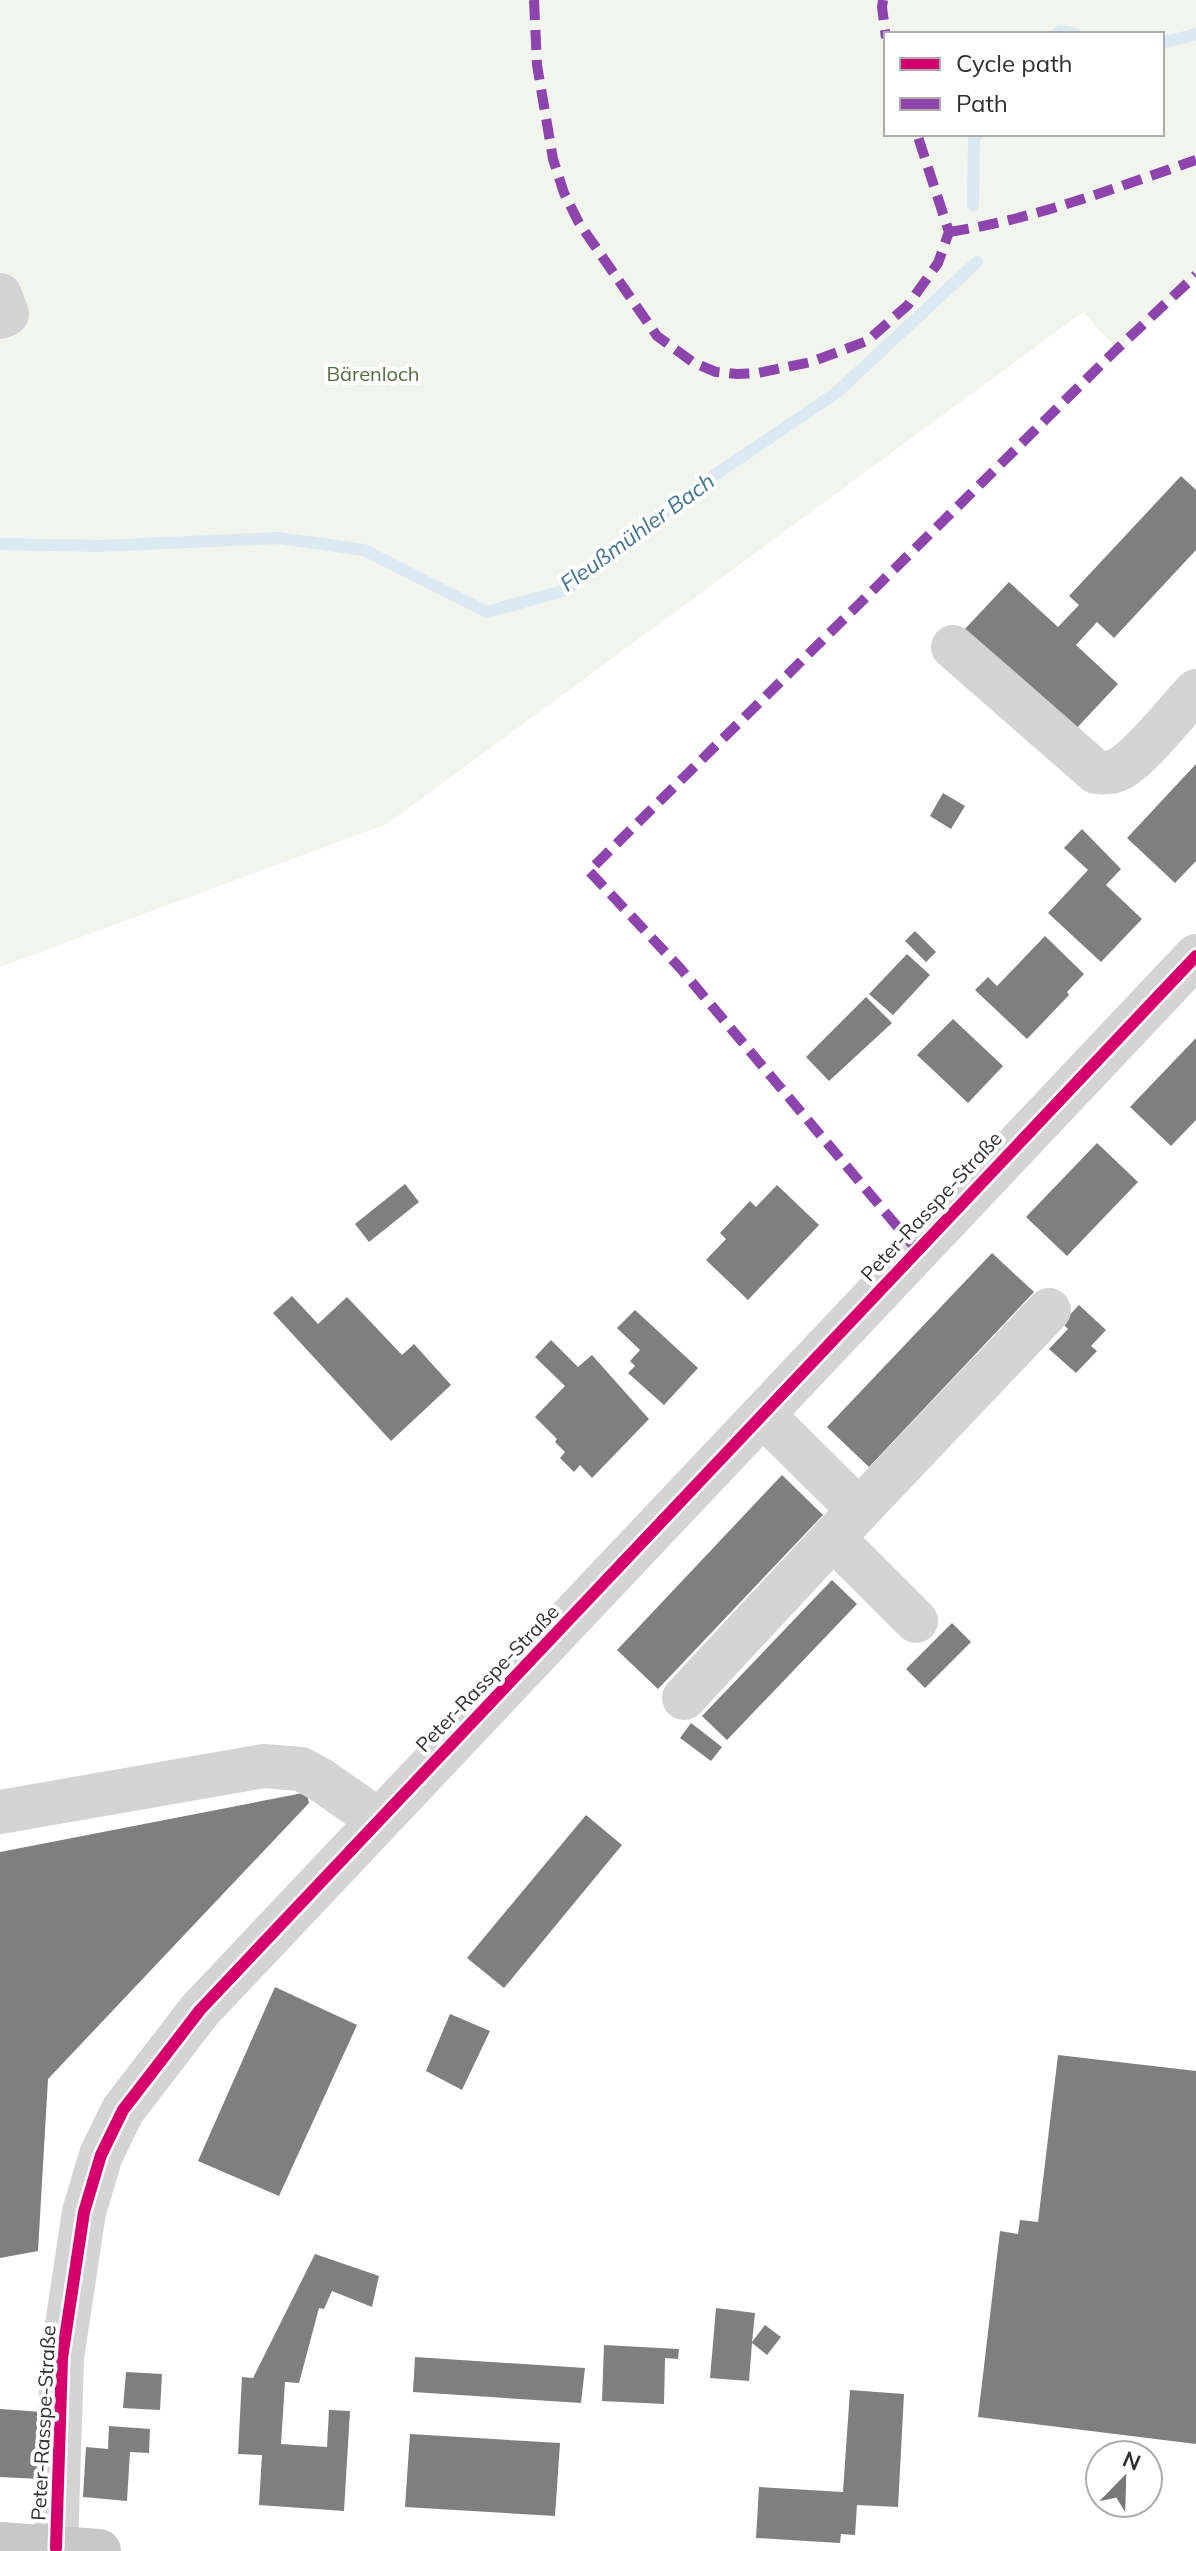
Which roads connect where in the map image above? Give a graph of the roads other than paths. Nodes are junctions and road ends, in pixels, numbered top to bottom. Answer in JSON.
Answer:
{"nodes":[{"id":1,"x":0,"y":295,"type":"edge"},
{"id":2,"x":0,"y":317,"type":"edge"},
{"id":3,"x":953,"y":647,"type":"dead end"},
{"id":4,"x":1196,"y":691,"type":"edge"},
{"id":5,"x":1196,"y":956,"type":"edge"},
{"id":6,"x":1049,"y":1310,"type":"dead end"},
{"id":7,"x":763,"y":1415,"type":"junction"},
{"id":8,"x":846,"y":1524,"type":"junction"},
{"id":9,"x":916,"y":1621,"type":"dead end"},
{"id":10,"x":684,"y":1698,"type":"dead end"},
{"id":11,"x":0,"y":1812,"type":"edge"},
{"id":12,"x":378,"y":1820,"type":"junction"},
{"id":13,"x":0,"y":2544,"type":"edge"},
{"id":14,"x":56,"y":2548,"type":"junction"},
{"id":15,"x":99,"y":2551,"type":"edge"}],
"edges":[{"from":1,"to":2,"type":"street"},
{"from":3,"to":4,"type":"street"},
{"from":5,"to":7,"type":"street","name":"Peter-Rasspe-Straße"},
{"from":6,"to":8,"type":"street"},
{"from":7,"to":8,"type":"street"},
{"from":7,"to":12,"type":"street","name":"Peter-Rasspe-Straße"},
{"from":8,"to":9,"type":"street"},
{"from":8,"to":10,"type":"street"},
{"from":11,"to":12,"type":"street"},
{"from":12,"to":14,"type":"street","name":"Peter-Rasspe-Straße"},
{"from":13,"to":14,"type":"main road"},
{"from":14,"to":15,"type":"main road"}]}
